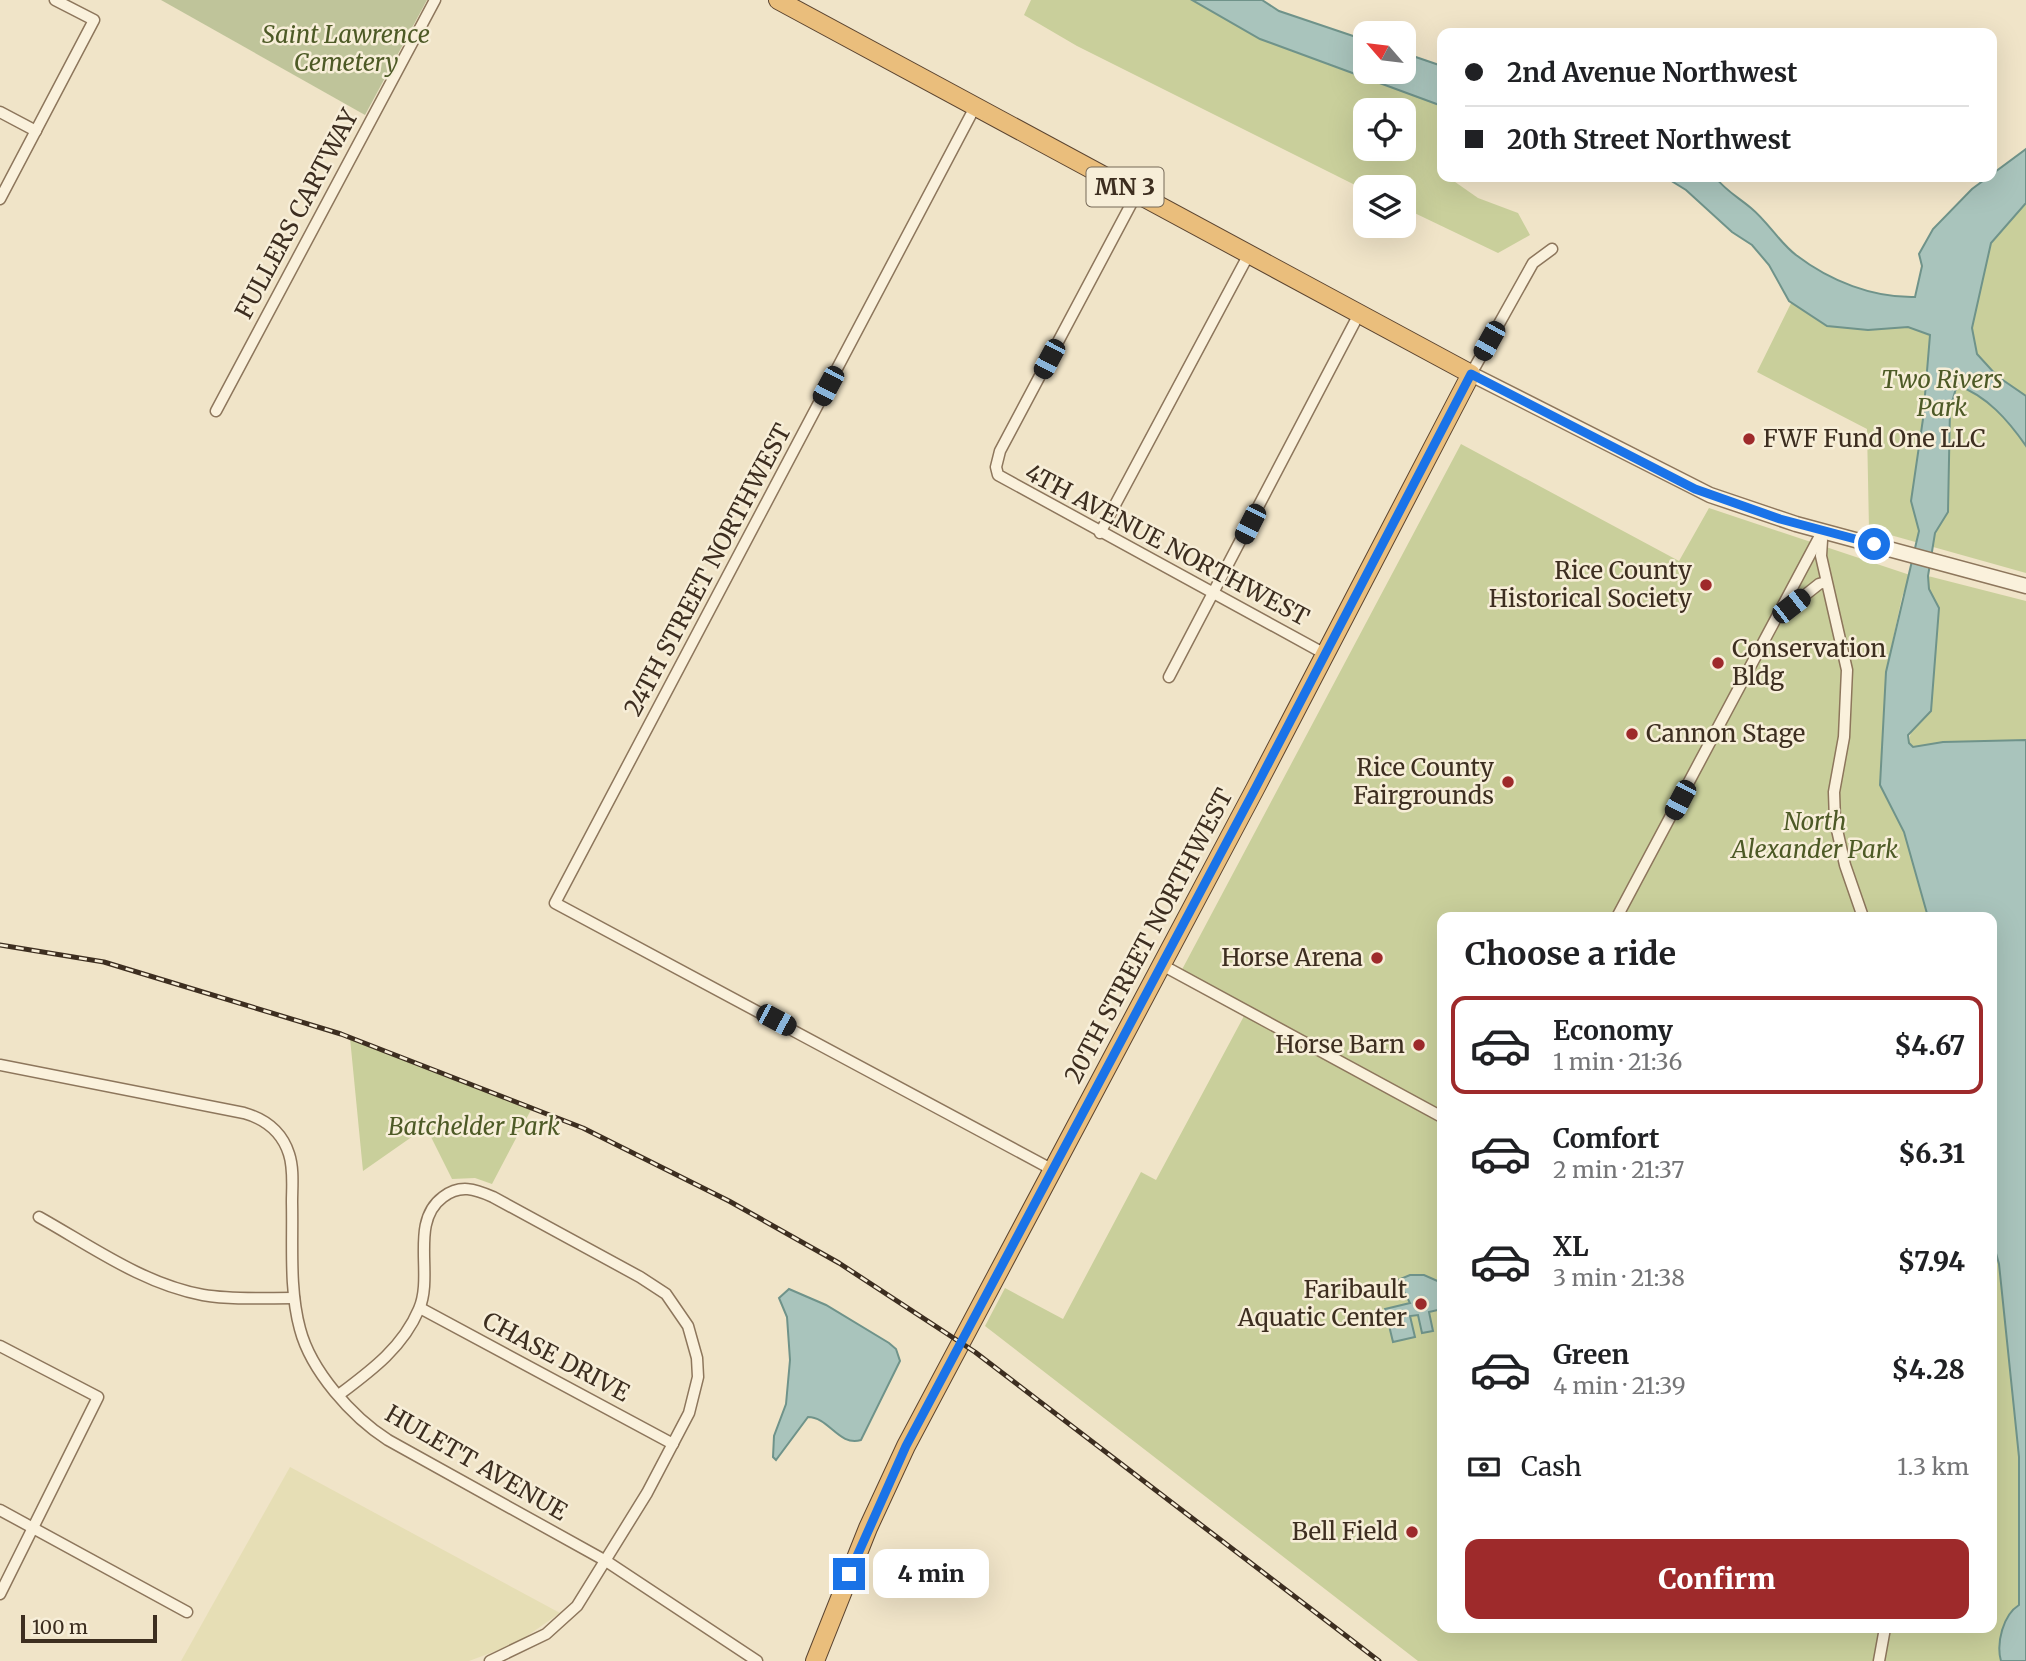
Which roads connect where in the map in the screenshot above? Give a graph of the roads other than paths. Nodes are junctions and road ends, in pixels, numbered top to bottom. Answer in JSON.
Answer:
{"nodes":[{"id":1,"x":55,"y":0,"type":"edge"},
{"id":2,"x":435,"y":0,"type":"edge"},
{"id":3,"x":778,"y":0,"type":"edge"},
{"id":4,"x":975,"y":107,"type":"junction"},
{"id":5,"x":0,"y":112,"type":"edge"},
{"id":6,"x":36,"y":131,"type":"junction"},
{"id":7,"x":1137,"y":193,"type":"junction"},
{"id":8,"x":0,"y":199,"type":"edge"},
{"id":9,"x":1552,"y":248,"type":"dead end"},
{"id":10,"x":1249,"y":254,"type":"junction"},
{"id":11,"x":1359,"y":314,"type":"junction"},
{"id":12,"x":1471,"y":374,"type":"junction"},
{"id":13,"x":216,"y":411,"type":"dead end"},
{"id":14,"x":1823,"y":530,"type":"junction"},
{"id":15,"x":1100,"y":533,"type":"junction"},
{"id":16,"x":1826,"y":582,"type":"junction"},
{"id":17,"x":2026,"y":586,"type":"edge"},
{"id":18,"x":1213,"y":594,"type":"junction"},
{"id":19,"x":1778,"y":617,"type":"junction"},
{"id":20,"x":1325,"y":654,"type":"junction"},
{"id":21,"x":1169,"y":677,"type":"dead end"},
{"id":22,"x":1621,"y":912,"type":"edge"},
{"id":23,"x":1861,"y":912,"type":"edge"},
{"id":24,"x":1162,"y":965,"type":"junction"},
{"id":25,"x":0,"y":1065,"type":"edge"},
{"id":26,"x":1437,"y":1114,"type":"edge"},
{"id":27,"x":1053,"y":1170,"type":"junction"},
{"id":28,"x":39,"y":1217,"type":"dead end"},
{"id":29,"x":294,"y":1298,"type":"junction"},
{"id":30,"x":420,"y":1308,"type":"junction"},
{"id":31,"x":0,"y":1346,"type":"edge"},
{"id":32,"x":340,"y":1394,"type":"junction"},
{"id":33,"x":673,"y":1444,"type":"junction"},
{"id":34,"x":0,"y":1510,"type":"edge"},
{"id":35,"x":33,"y":1527,"type":"junction"},
{"id":36,"x":606,"y":1561,"type":"junction"},
{"id":37,"x":0,"y":1594,"type":"edge"},
{"id":38,"x":187,"y":1612,"type":"dead end"},
{"id":39,"x":1884,"y":1633,"type":"edge"},
{"id":40,"x":490,"y":1661,"type":"edge"},
{"id":41,"x":757,"y":1661,"type":"edge"},
{"id":42,"x":815,"y":1661,"type":"edge"},
{"id":43,"x":1880,"y":1661,"type":"edge"}],
"edges":[{"from":1,"to":6,"type":"street"},
{"from":2,"to":13,"type":"street","name":"FULLERS CARTWAY"},
{"from":3,"to":4,"type":"highway","number":"MN 3"},
{"from":4,"to":7,"type":"highway","number":"MN 3"},
{"from":4,"to":27,"type":"street","name":"24TH STREET NORTHWEST"},
{"from":5,"to":6,"type":"street"},
{"from":6,"to":8,"type":"street"},
{"from":7,"to":10,"type":"highway","number":"MN 3"},
{"from":7,"to":15,"type":"street","name":"4TH AVENUE NORTHWEST"},
{"from":9,"to":12,"type":"street","name":"20TH STREET NORTHWEST"},
{"from":10,"to":11,"type":"highway","number":"MN 3"},
{"from":10,"to":15,"type":"street"},
{"from":11,"to":12,"type":"highway","number":"MN 3"},
{"from":11,"to":18,"type":"street"},
{"from":12,"to":14,"type":"street"},
{"from":12,"to":20,"type":"highway","name":"20TH STREET NORTHWEST"},
{"from":14,"to":16,"type":"street"},
{"from":14,"to":17,"type":"street"},
{"from":14,"to":19,"type":"street"},
{"from":15,"to":18,"type":"street","name":"4TH AVENUE NORTHWEST"},
{"from":16,"to":19,"type":"street"},
{"from":16,"to":23,"type":"street"},
{"from":18,"to":20,"type":"street","name":"4TH AVENUE NORTHWEST"},
{"from":18,"to":21,"type":"street"},
{"from":19,"to":22,"type":"street"},
{"from":20,"to":24,"type":"highway","name":"20TH STREET NORTHWEST"},
{"from":24,"to":26,"type":"street"},
{"from":24,"to":27,"type":"highway","name":"20TH STREET NORTHWEST"},
{"from":25,"to":29,"type":"street","name":"HULETT AVENUE"},
{"from":27,"to":42,"type":"highway","name":"20TH STREET NORTHWEST"},
{"from":28,"to":29,"type":"street"},
{"from":29,"to":32,"type":"street","name":"HULETT AVENUE"},
{"from":30,"to":32,"type":"street"},
{"from":30,"to":33,"type":"street","name":"CHASE DRIVE"},
{"from":30,"to":33,"type":"street"},
{"from":31,"to":35,"type":"street"},
{"from":32,"to":36,"type":"street","name":"HULETT AVENUE"},
{"from":33,"to":36,"type":"street"},
{"from":34,"to":35,"type":"street"},
{"from":35,"to":37,"type":"street"},
{"from":35,"to":38,"type":"street"},
{"from":36,"to":40,"type":"street"},
{"from":36,"to":41,"type":"street","name":"HULETT AVENUE"},
{"from":39,"to":43,"type":"street"}]}
